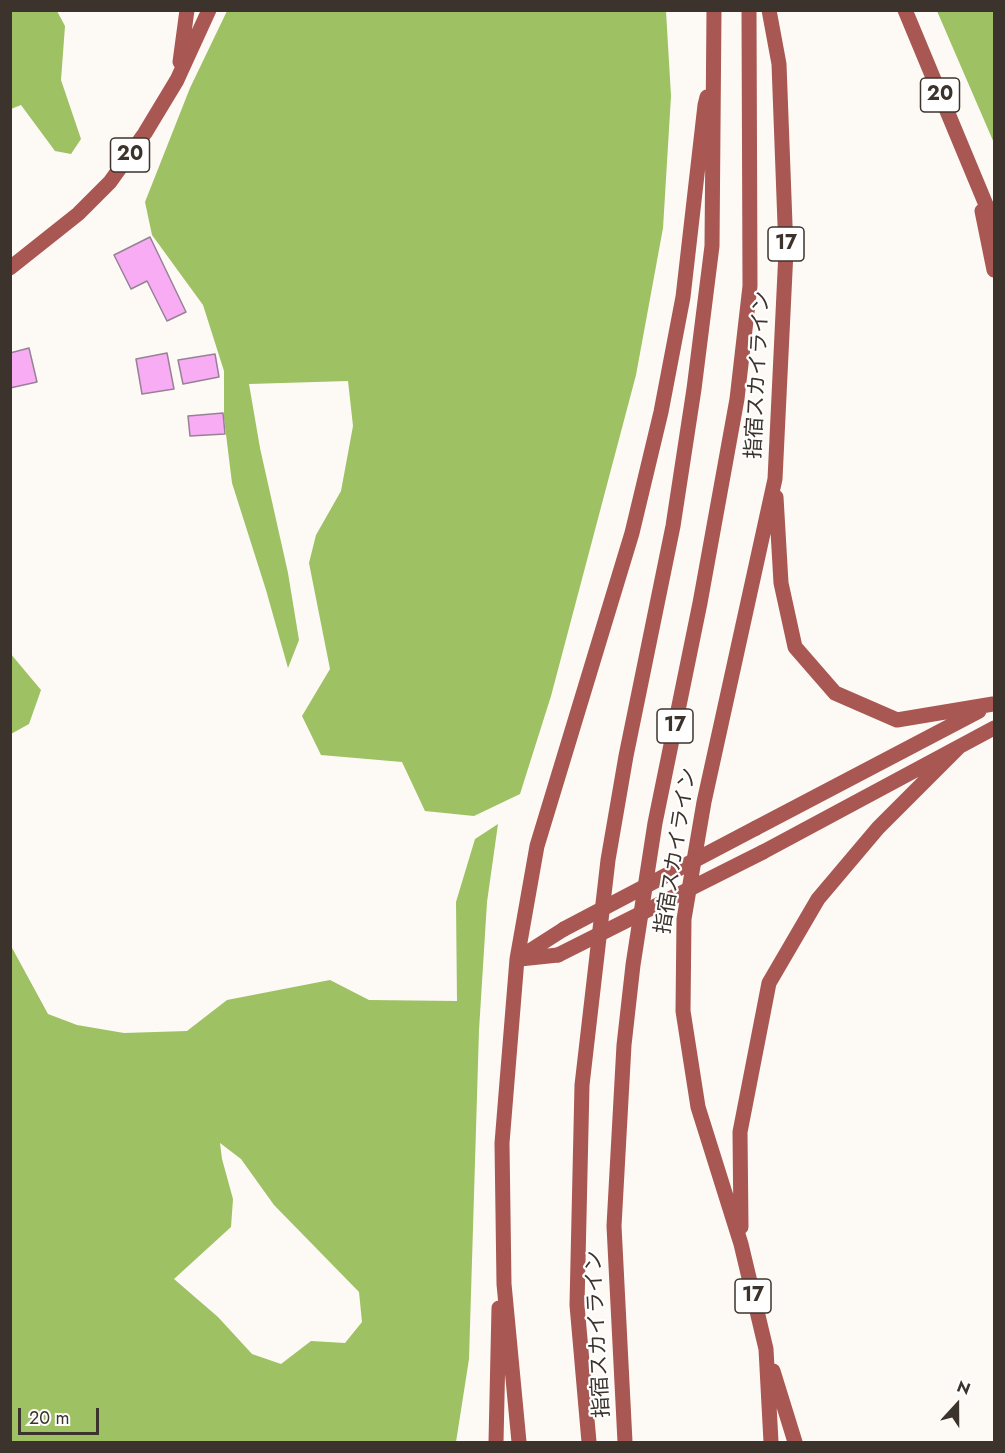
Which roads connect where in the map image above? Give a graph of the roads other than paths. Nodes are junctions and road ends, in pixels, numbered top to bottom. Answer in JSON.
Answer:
{"nodes":[{"id":1,"x":187,"y":10,"type":"edge"},
{"id":2,"x":209,"y":10,"type":"edge"},
{"id":3,"x":714,"y":10,"type":"edge"},
{"id":4,"x":749,"y":10,"type":"edge"},
{"id":5,"x":769,"y":10,"type":"edge"},
{"id":6,"x":905,"y":10,"type":"edge"},
{"id":7,"x":715,"y":74,"type":"junction"},
{"id":8,"x":177,"y":80,"type":"junction"},
{"id":9,"x":975,"y":179,"type":"junction"},
{"id":10,"x":994,"y":224,"type":"edge"},
{"id":11,"x":10,"y":268,"type":"edge"},
{"id":12,"x":994,"y":270,"type":"edge"},
{"id":13,"x":775,"y":479,"type":"junction"},
{"id":14,"x":994,"y":704,"type":"edge"},
{"id":15,"x":994,"y":728,"type":"edge"},
{"id":16,"x":959,"y":747,"type":"junction"},
{"id":17,"x":517,"y":959,"type":"junction"},
{"id":18,"x":741,"y":1244,"type":"junction"},
{"id":19,"x":504,"y":1284,"type":"junction"},
{"id":20,"x":766,"y":1348,"type":"junction"},
{"id":21,"x":496,"y":1443,"type":"edge"},
{"id":22,"x":519,"y":1443,"type":"edge"},
{"id":23,"x":589,"y":1443,"type":"edge"},
{"id":24,"x":625,"y":1443,"type":"edge"},
{"id":25,"x":771,"y":1443,"type":"edge"},
{"id":26,"x":795,"y":1443,"type":"edge"}],
"edges":[{"from":1,"to":8,"type":"main road"},
{"from":2,"to":8,"type":"main road","number":"20"},
{"from":3,"to":7,"type":"main road","name":"指宿スカイライン","number":"17"},
{"from":4,"to":24,"type":"main road","name":"指宿スカイライン","number":"17"},
{"from":5,"to":13,"type":"main road","name":"指宿スカイライン","number":"17"},
{"from":6,"to":9,"type":"main road","number":"20"},
{"from":7,"to":17,"type":"main road"},
{"from":7,"to":23,"type":"main road","name":"指宿スカイライン","number":"17"},
{"from":8,"to":11,"type":"main road","number":"20"},
{"from":9,"to":10,"type":"main road","number":"20"},
{"from":9,"to":12,"type":"main road"},
{"from":13,"to":14,"type":"main road"},
{"from":13,"to":18,"type":"main road","name":"指宿スカイライン","number":"17"},
{"from":14,"to":17,"type":"main road","bridge":true},
{"from":15,"to":16,"type":"main road"},
{"from":16,"to":17,"type":"main road","bridge":true},
{"from":16,"to":18,"type":"main road"},
{"from":17,"to":19,"type":"main road"},
{"from":18,"to":20,"type":"main road","name":"指宿スカイライン","number":"17"},
{"from":19,"to":21,"type":"main road"},
{"from":19,"to":22,"type":"main road"},
{"from":20,"to":25,"type":"main road","name":"指宿スカイライン","number":"17"},
{"from":20,"to":26,"type":"main road"}]}
